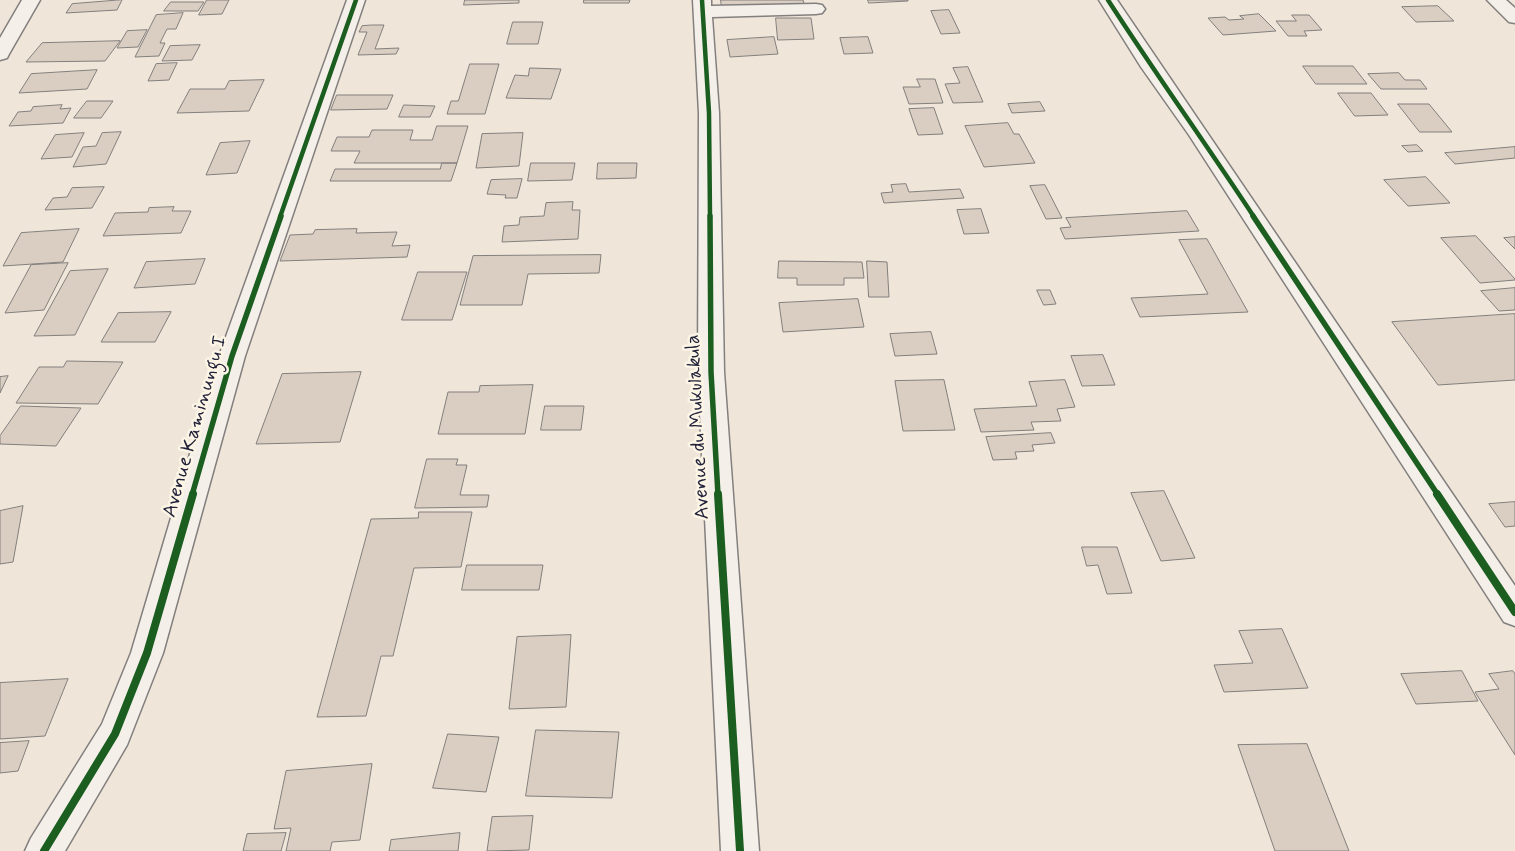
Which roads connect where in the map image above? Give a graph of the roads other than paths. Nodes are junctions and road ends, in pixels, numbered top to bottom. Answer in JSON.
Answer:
{"nodes":[{"id":1,"x":31,"y":0,"type":"edge"},
{"id":2,"x":356,"y":0,"type":"edge"},
{"id":3,"x":1108,"y":0,"type":"edge"},
{"id":4,"x":1496,"y":0,"type":"edge"},
{"id":5,"x":702,"y":6,"type":"edge"},
{"id":6,"x":816,"y":9,"type":"dead end"},
{"id":7,"x":1515,"y":18,"type":"edge"},
{"id":8,"x":0,"y":54,"type":"edge"},
{"id":9,"x":1515,"y":612,"type":"edge"},
{"id":10,"x":44,"y":851,"type":"edge"},
{"id":11,"x":740,"y":851,"type":"edge"}],
"edges":[{"from":1,"to":8,"type":"street"},
{"from":2,"to":10,"type":"street","name":"Avenue Kaminungu I"},
{"from":3,"to":9,"type":"street"},
{"from":4,"to":7,"type":"street"},
{"from":5,"to":6,"type":"street"},
{"from":5,"to":11,"type":"street","name":"Avenue du Mukulakula"}]}
